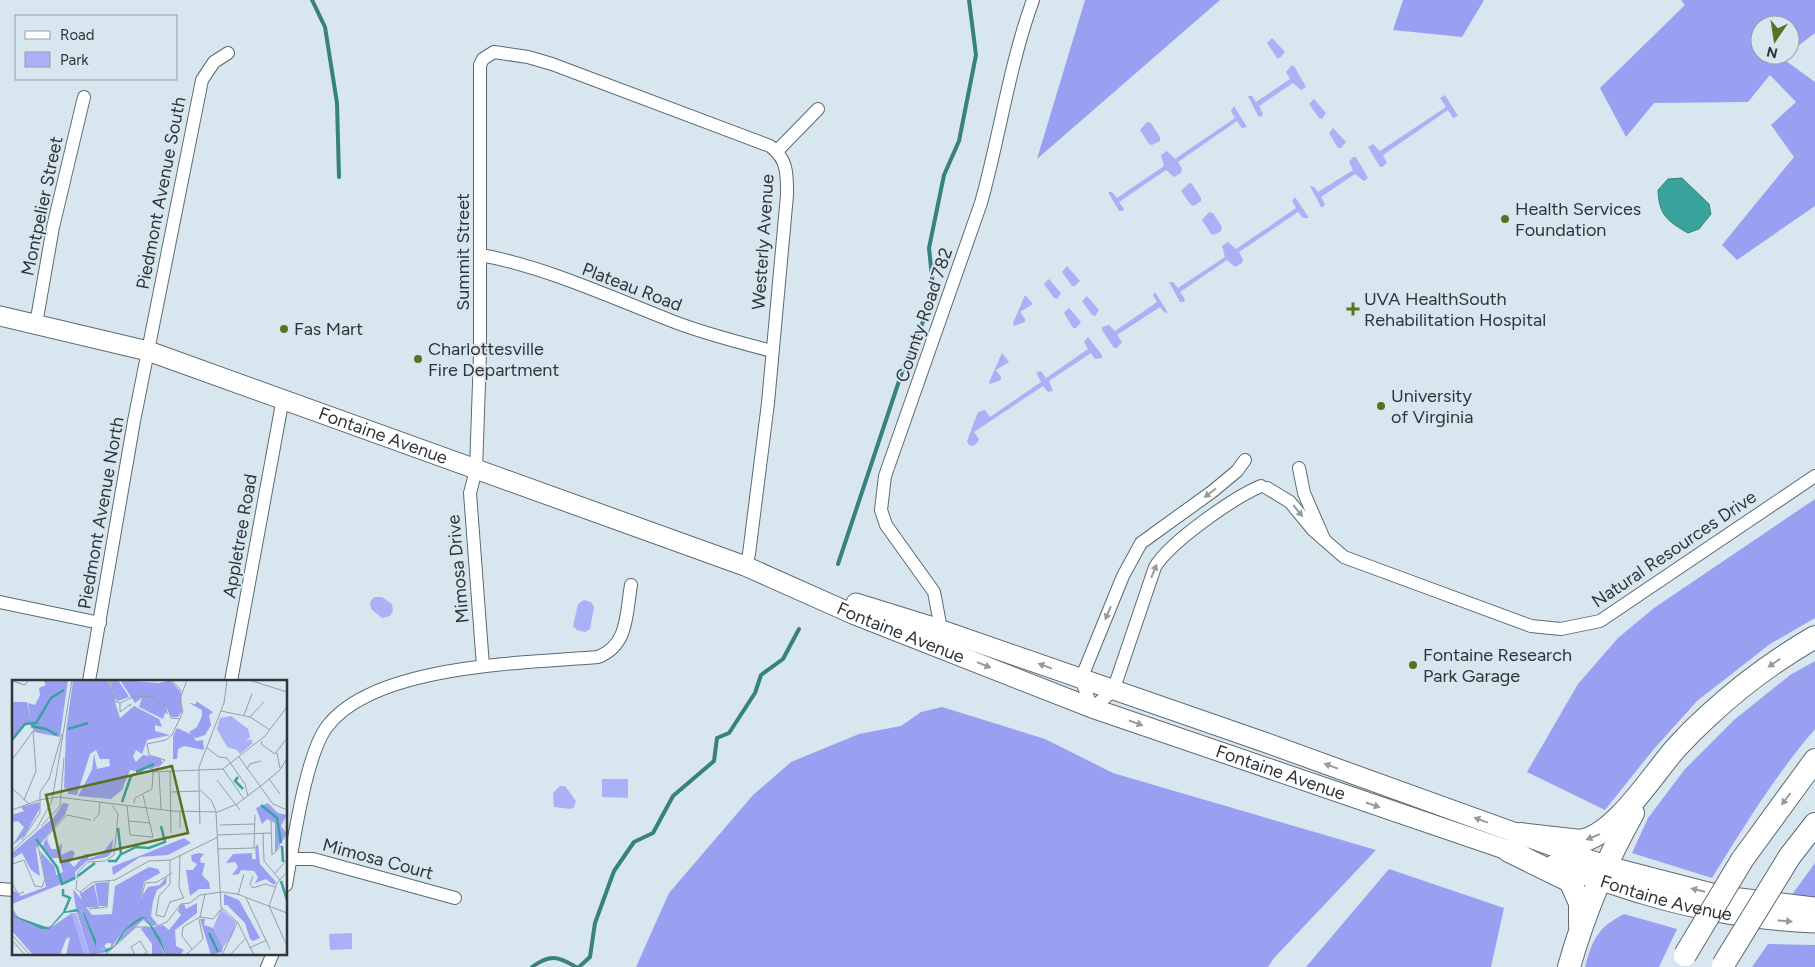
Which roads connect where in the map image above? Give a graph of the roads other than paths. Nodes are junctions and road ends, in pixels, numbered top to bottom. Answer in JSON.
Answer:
{"nodes":[{"id":1,"x":1033,"y":0,"type":"edge"},
{"id":2,"x":228,"y":53,"type":"dead end"},
{"id":3,"x":504,"y":53,"type":"joint"},
{"id":4,"x":84,"y":96,"type":"dead end"},
{"id":5,"x":818,"y":109,"type":"dead end"},
{"id":6,"x":777,"y":151,"type":"junction"},
{"id":7,"x":481,"y":255,"type":"junction"},
{"id":8,"x":0,"y":316,"type":"edge"},
{"id":9,"x":36,"y":324,"type":"junction"},
{"id":10,"x":148,"y":351,"type":"junction"},
{"id":11,"x":772,"y":351,"type":"junction"},
{"id":12,"x":283,"y":398,"type":"junction"},
{"id":13,"x":1245,"y":460,"type":"dead end"},
{"id":14,"x":1299,"y":468,"type":"dead end"},
{"id":15,"x":476,"y":470,"type":"junction"},
{"id":16,"x":1815,"y":476,"type":"edge"},
{"id":17,"x":1324,"y":539,"type":"junction"},
{"id":18,"x":753,"y":570,"type":"junction"},
{"id":19,"x":631,"y":585,"type":"dead end"},
{"id":20,"x":0,"y":602,"type":"edge"},
{"id":21,"x":100,"y":623,"type":"junction"},
{"id":22,"x":940,"y":629,"type":"junction"},
{"id":23,"x":1815,"y":637,"type":"edge"},
{"id":24,"x":483,"y":666,"type":"junction"},
{"id":25,"x":1081,"y":679,"type":"junction"},
{"id":26,"x":89,"y":680,"type":"edge"},
{"id":27,"x":231,"y":680,"type":"edge"},
{"id":28,"x":1113,"y":691,"type":"junction"},
{"id":29,"x":1092,"y":708,"type":"junction"},
{"id":30,"x":1815,"y":760,"type":"edge"},
{"id":31,"x":1652,"y":780,"type":"junction"},
{"id":32,"x":1815,"y":824,"type":"edge"},
{"id":33,"x":1515,"y":843,"type":"junction"},
{"id":34,"x":291,"y":859,"type":"junction"},
{"id":35,"x":1604,"y":873,"type":"junction"},
{"id":36,"x":288,"y":875,"type":"edge"},
{"id":37,"x":456,"y":898,"type":"dead end"},
{"id":38,"x":1815,"y":907,"type":"edge"},
{"id":39,"x":1815,"y":923,"type":"edge"},
{"id":40,"x":1580,"y":929,"type":"junction"},
{"id":41,"x":272,"y":954,"type":"edge"},
{"id":42,"x":1682,"y":961,"type":"edge"},
{"id":43,"x":1722,"y":966,"type":"edge"},
{"id":44,"x":267,"y":967,"type":"edge"},
{"id":45,"x":1569,"y":967,"type":"edge"}],
"edges":[{"from":1,"to":22,"type":"street","name":"County Road 782"},
{"from":2,"to":10,"type":"street","name":"Piedmont Avenue South"},
{"from":3,"to":6,"type":"street","name":"Westerly Avenue"},
{"from":3,"to":7,"type":"street","name":"Summit Street"},
{"from":4,"to":9,"type":"street","name":"Montpelier Street"},
{"from":5,"to":6,"type":"street"},
{"from":6,"to":11,"type":"street","name":"Westerly Avenue"},
{"from":7,"to":11,"type":"street","name":"Plateau Road"},
{"from":7,"to":15,"type":"street","name":"Summit Street"},
{"from":8,"to":9,"type":"main road","name":"Fontaine Avenue"},
{"from":9,"to":10,"type":"main road","name":"Fontaine Avenue"},
{"from":10,"to":12,"type":"main road","name":"Fontaine Avenue"},
{"from":10,"to":21,"type":"street","name":"Piedmont Avenue North"},
{"from":11,"to":18,"type":"street","name":"Westerly Avenue"},
{"from":12,"to":15,"type":"main road","name":"Fontaine Avenue"},
{"from":12,"to":27,"type":"street","name":"Appletree Road"},
{"from":13,"to":25,"type":"street","one_way":true},
{"from":14,"to":17,"type":"street","name":"Natural Resources Drive"},
{"from":15,"to":18,"type":"main road","name":"Fontaine Avenue"},
{"from":15,"to":24,"type":"street","name":"Mimosa Drive"},
{"from":16,"to":17,"type":"street","name":"Natural Resources Drive"},
{"from":28,"to":17,"type":"street","name":"Natural Resources Drive","one_way":true},
{"from":18,"to":22,"type":"main road","name":"Fontaine Avenue"},
{"from":18,"to":29,"type":"main road","name":"Fontaine Avenue","one_way":true},
{"from":19,"to":24,"type":"street"},
{"from":20,"to":21,"type":"street"},
{"from":21,"to":26,"type":"street","name":"Piedmont Avenue North"},
{"from":25,"to":22,"type":"main road","name":"Fontaine Avenue","one_way":true},
{"from":23,"to":31,"type":"highway","one_way":true},
{"from":24,"to":34,"type":"street"},
{"from":25,"to":28,"type":"main road","name":"Fontaine Avenue"},
{"from":25,"to":29,"type":"street"},
{"from":28,"to":29,"type":"street"},
{"from":33,"to":28,"type":"main road","name":"Fontaine Avenue","one_way":true},
{"from":29,"to":33,"type":"main road","name":"Fontaine Avenue","one_way":true},
{"from":30,"to":42,"type":"highway","one_way":true,"bridge":true},
{"from":31,"to":33,"type":"highway","one_way":true},
{"from":31,"to":35,"type":"highway"},
{"from":32,"to":43,"type":"highway","bridge":true},
{"from":33,"to":35,"type":"main road","name":"Fontaine Avenue"},
{"from":33,"to":40,"type":"highway"},
{"from":34,"to":36,"type":"street"},
{"from":34,"to":37,"type":"street","name":"Mimosa Court"},
{"from":38,"to":35,"type":"main road","name":"Fontaine Avenue","one_way":true},
{"from":35,"to":39,"type":"main road","name":"Fontaine Avenue","one_way":true},
{"from":35,"to":40,"type":"highway"},
{"from":40,"to":45,"type":"highway"},
{"from":41,"to":44,"type":"street"}]}
